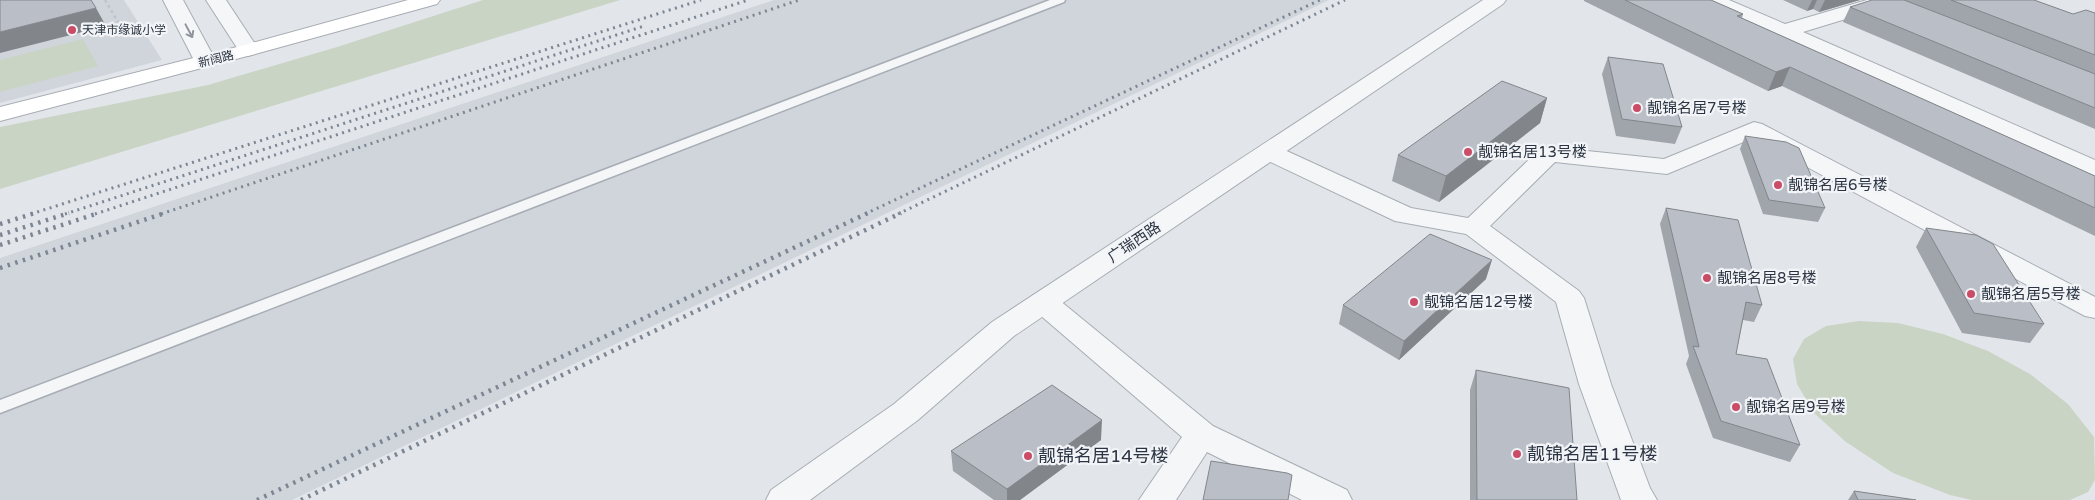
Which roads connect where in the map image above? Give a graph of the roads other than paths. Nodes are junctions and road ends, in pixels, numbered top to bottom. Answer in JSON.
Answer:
{"nodes":[{"id":1,"x":173,"y":0,"type":"edge"},
{"id":2,"x":216,"y":0,"type":"edge"},
{"id":3,"x":430,"y":0,"type":"edge"},
{"id":4,"x":1060,"y":0,"type":"edge"},
{"id":5,"x":1496,"y":0,"type":"edge"},
{"id":6,"x":1713,"y":0,"type":"edge"},
{"id":7,"x":1889,"y":3,"type":"edge"},
{"id":8,"x":1784,"y":31,"type":"junction"},
{"id":9,"x":248,"y":50,"type":"junction"},
{"id":10,"x":205,"y":61,"type":"junction"},
{"id":11,"x":0,"y":114,"type":"edge"},
{"id":12,"x":1269,"y":152,"type":"junction"},
{"id":13,"x":2095,"y":168,"type":"edge"},
{"id":14,"x":1474,"y":227,"type":"junction"},
{"id":15,"x":1043,"y":302,"type":"junction"},
{"id":16,"x":2095,"y":309,"type":"edge"},
{"id":17,"x":0,"y":406,"type":"edge"},
{"id":18,"x":1201,"y":435,"type":"junction"},
{"id":19,"x":784,"y":500,"type":"edge"},
{"id":20,"x":1156,"y":500,"type":"edge"},
{"id":21,"x":1334,"y":500,"type":"edge"},
{"id":22,"x":1639,"y":500,"type":"edge"}],
"edges":[{"from":1,"to":10,"type":"street","one_way":true},
{"from":2,"to":9,"type":"street"},
{"from":3,"to":9,"type":"main road","name":"新阔路"},
{"from":4,"to":17,"type":"lane"},
{"from":5,"to":12,"type":"street","name":"广瑞西路"},
{"from":6,"to":8,"type":"street"},
{"from":7,"to":8,"type":"street"},
{"from":8,"to":13,"type":"street"},
{"from":9,"to":10,"type":"main road","name":"新阔路"},
{"from":10,"to":11,"type":"main road","name":"新阔路"},
{"from":12,"to":14,"type":"street"},
{"from":12,"to":15,"type":"street","name":"广瑞西路"},
{"from":14,"to":16,"type":"street"},
{"from":14,"to":22,"type":"street"},
{"from":15,"to":18,"type":"street"},
{"from":15,"to":19,"type":"street","name":"广瑞西路"},
{"from":18,"to":20,"type":"street"},
{"from":18,"to":21,"type":"street"}]}
